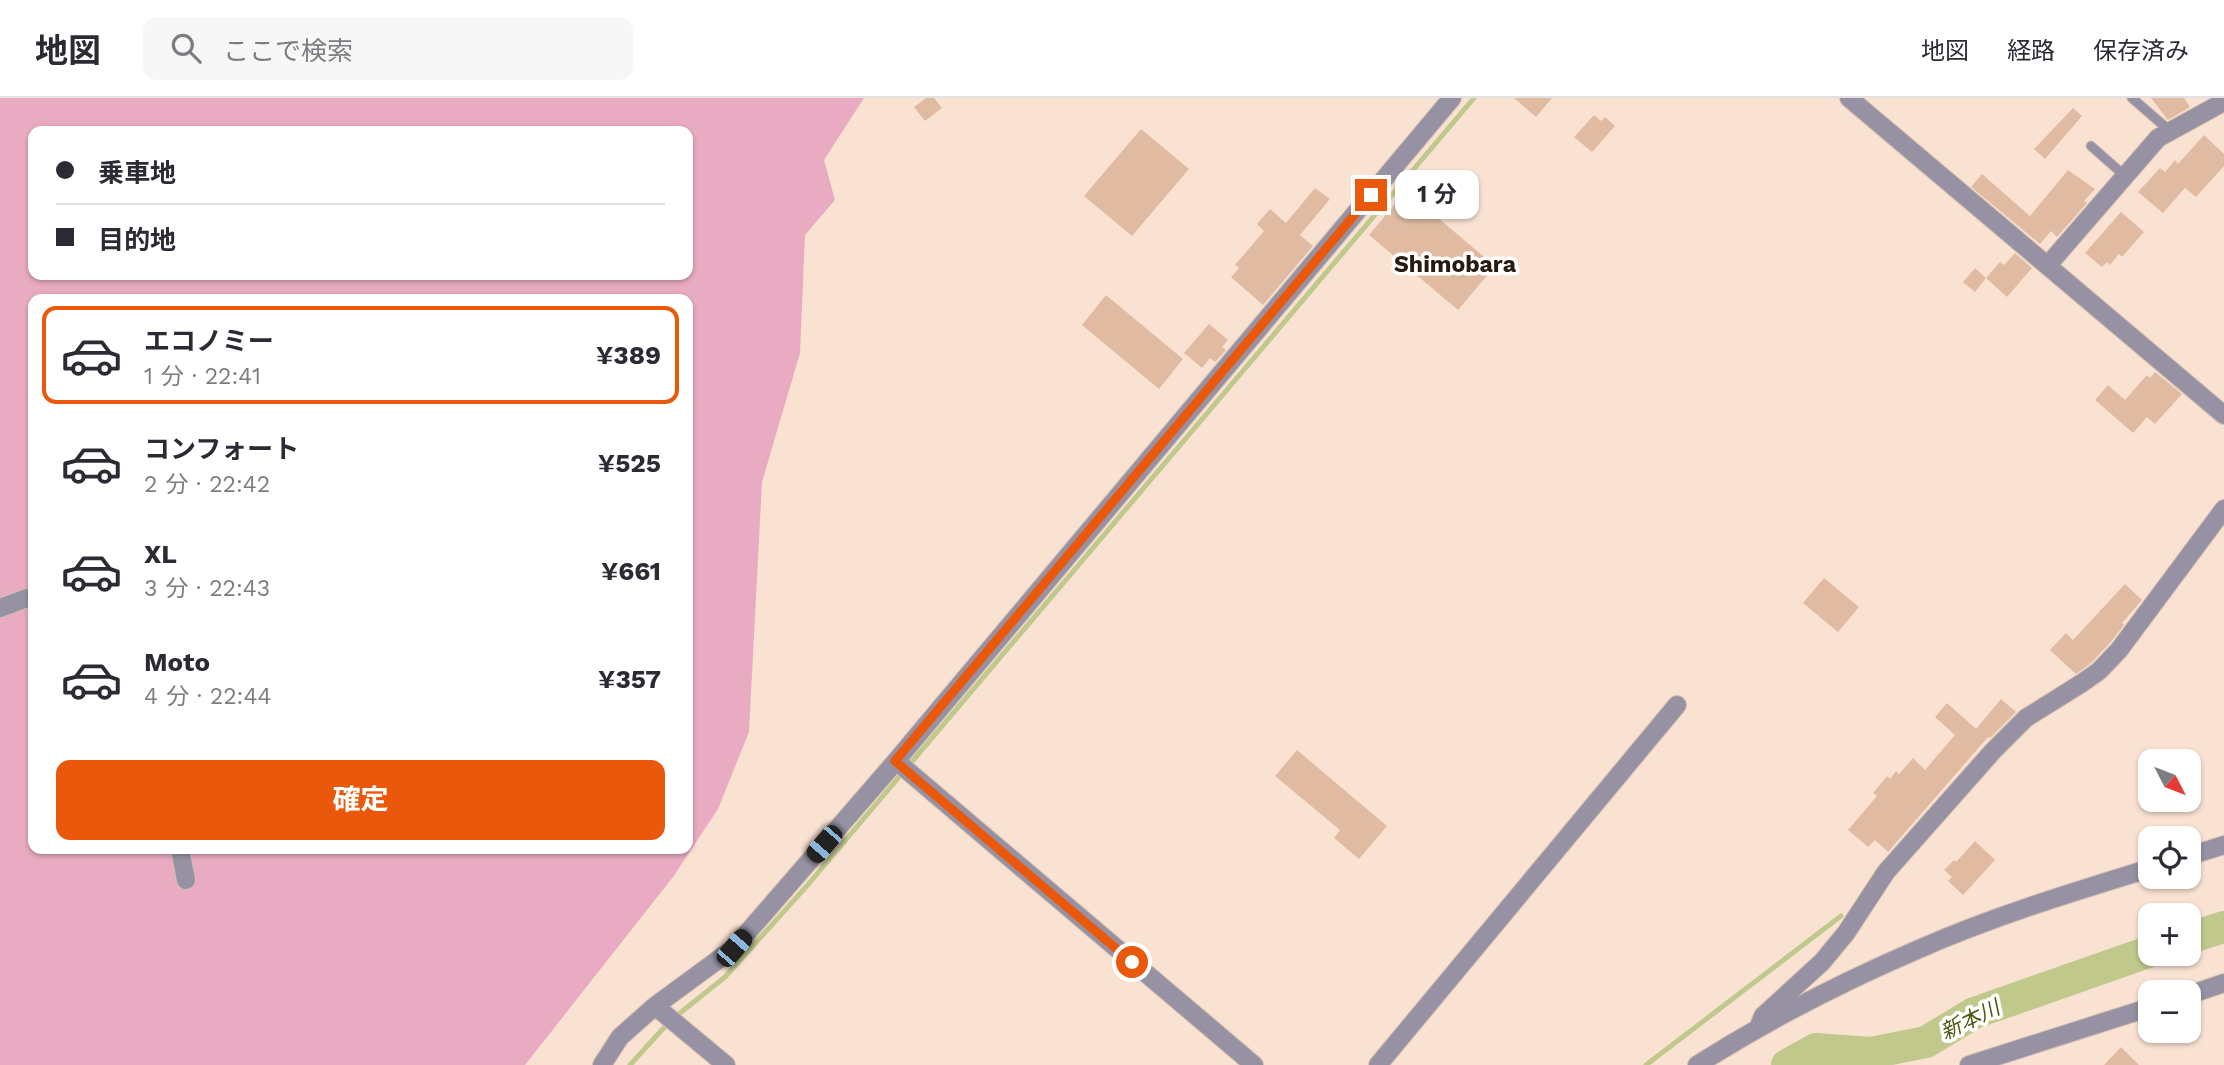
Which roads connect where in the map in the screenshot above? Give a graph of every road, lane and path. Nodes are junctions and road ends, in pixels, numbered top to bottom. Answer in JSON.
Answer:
{"nodes":[{"id":1,"x":1452,"y":98,"type":"edge"},
{"id":2,"x":1849,"y":98,"type":"edge"},
{"id":3,"x":2132,"y":98,"type":"edge"},
{"id":4,"x":2224,"y":98,"type":"edge"},
{"id":5,"x":2200,"y":105,"type":"edge"},
{"id":6,"x":2171,"y":131,"type":"junction"},
{"id":7,"x":2091,"y":146,"type":"dead end"},
{"id":8,"x":2125,"y":176,"type":"junction"},
{"id":9,"x":2048,"y":265,"type":"junction"},
{"id":10,"x":2224,"y":415,"type":"edge"},
{"id":11,"x":2224,"y":509,"type":"edge"},
{"id":12,"x":28,"y":598,"type":"edge"},
{"id":13,"x":0,"y":608,"type":"edge"},
{"id":14,"x":1677,"y":705,"type":"dead end"},
{"id":15,"x":895,"y":761,"type":"junction"},
{"id":16,"x":2224,"y":845,"type":"edge"},
{"id":17,"x":2201,"y":852,"type":"edge"},
{"id":18,"x":181,"y":854,"type":"edge"},
{"id":19,"x":2138,"y":872,"type":"edge"},
{"id":20,"x":186,"y":880,"type":"dead end"},
{"id":21,"x":2224,"y":983,"type":"edge"},
{"id":22,"x":2201,"y":991,"type":"edge"},
{"id":23,"x":655,"y":1006,"type":"junction"},
{"id":24,"x":2138,"y":1011,"type":"edge"},
{"id":25,"x":1759,"y":1026,"type":"junction"},
{"id":26,"x":602,"y":1065,"type":"edge"},
{"id":27,"x":726,"y":1065,"type":"edge"},
{"id":28,"x":1254,"y":1065,"type":"edge"},
{"id":29,"x":1378,"y":1065,"type":"edge"},
{"id":30,"x":1697,"y":1065,"type":"edge"},
{"id":31,"x":1969,"y":1065,"type":"edge"}],
"edges":[{"from":1,"to":15,"type":"street"},
{"from":2,"to":9,"type":"street"},
{"from":3,"to":6,"type":"lane"},
{"from":4,"to":5,"type":"street"},
{"from":5,"to":6,"type":"street"},
{"from":6,"to":8,"type":"street"},
{"from":7,"to":8,"type":"lane"},
{"from":8,"to":9,"type":"street"},
{"from":9,"to":10,"type":"street"},
{"from":11,"to":25,"type":"street"},
{"from":12,"to":13,"type":"street"},
{"from":14,"to":29,"type":"street"},
{"from":15,"to":23,"type":"street"},
{"from":15,"to":28,"type":"street"},
{"from":16,"to":17,"type":"street"},
{"from":18,"to":20,"type":"street"},
{"from":19,"to":25,"type":"street"},
{"from":21,"to":22,"type":"street"},
{"from":23,"to":26,"type":"street"},
{"from":23,"to":27,"type":"street"},
{"from":24,"to":31,"type":"street"},
{"from":25,"to":30,"type":"street"}]}
